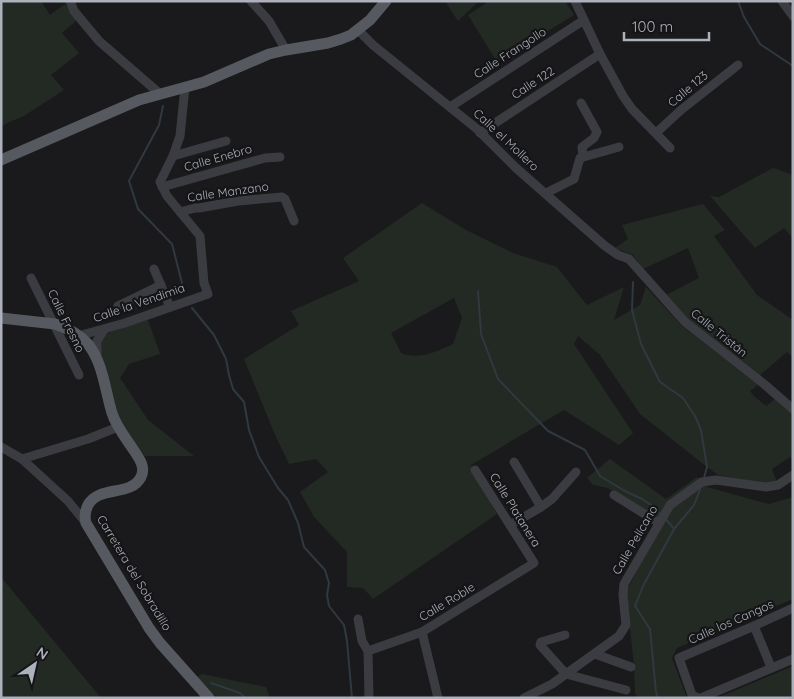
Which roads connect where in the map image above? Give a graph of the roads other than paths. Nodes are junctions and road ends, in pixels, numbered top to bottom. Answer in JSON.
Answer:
{"nodes":[{"id":1,"x":70,"y":1,"type":"edge"},
{"id":2,"x":251,"y":1,"type":"edge"},
{"id":3,"x":386,"y":1,"type":"edge"},
{"id":4,"x":574,"y":1,"type":"edge"},
{"id":5,"x":782,"y":1,"type":"edge"},
{"id":6,"x":793,"y":16,"type":"edge"},
{"id":7,"x":584,"y":20,"type":"junction"},
{"id":8,"x":358,"y":30,"type":"junction"},
{"id":9,"x":286,"y":50,"type":"junction"},
{"id":10,"x":600,"y":54,"type":"junction"},
{"id":11,"x":738,"y":65,"type":"dead end"},
{"id":12,"x":185,"y":87,"type":"junction"},
{"id":13,"x":159,"y":93,"type":"junction"},
{"id":14,"x":581,"y":103,"type":"dead end"},
{"id":15,"x":450,"y":106,"type":"junction"},
{"id":16,"x":480,"y":133,"type":"junction"},
{"id":17,"x":656,"y":133,"type":"junction"},
{"id":18,"x":226,"y":141,"type":"dead end"},
{"id":19,"x":619,"y":147,"type":"dead end"},
{"id":20,"x":670,"y":148,"type":"dead end"},
{"id":21,"x":173,"y":156,"type":"junction"},
{"id":22,"x":280,"y":157,"type":"dead end"},
{"id":23,"x":583,"y":157,"type":"junction"},
{"id":24,"x":1,"y":160,"type":"edge"},
{"id":25,"x":162,"y":187,"type":"junction"},
{"id":26,"x":546,"y":193,"type":"junction"},
{"id":27,"x":180,"y":212,"type":"junction"},
{"id":28,"x":294,"y":222,"type":"dead end"},
{"id":29,"x":638,"y":268,"type":"joint"},
{"id":30,"x":154,"y":269,"type":"dead end"},
{"id":31,"x":31,"y":278,"type":"dead end"},
{"id":32,"x":161,"y":285,"type":"junction"},
{"id":33,"x":118,"y":306,"type":"dead end"},
{"id":34,"x":170,"y":307,"type":"junction"},
{"id":35,"x":1,"y":318,"type":"edge"},
{"id":36,"x":55,"y":324,"type":"junction"},
{"id":37,"x":104,"y":330,"type":"junction"},
{"id":38,"x":78,"y":336,"type":"junction"},
{"id":39,"x":98,"y":361,"type":"junction"},
{"id":40,"x":79,"y":375,"type":"dead end"},
{"id":41,"x":793,"y":409,"type":"edge"},
{"id":42,"x":118,"y":426,"type":"junction"},
{"id":43,"x":1,"y":448,"type":"edge"},
{"id":44,"x":22,"y":459,"type":"junction"},
{"id":45,"x":514,"y":462,"type":"dead end"},
{"id":46,"x":475,"y":470,"type":"dead end"},
{"id":47,"x":576,"y":472,"type":"dead end"},
{"id":48,"x":793,"y":475,"type":"edge"},
{"id":49,"x":614,"y":495,"type":"dead end"},
{"id":50,"x":541,"y":507,"type":"junction"},
{"id":51,"x":86,"y":523,"type":"junction"},
{"id":52,"x":659,"y":523,"type":"junction"},
{"id":53,"x":510,"y":525,"type":"junction"},
{"id":54,"x":534,"y":564,"type":"joint"},
{"id":55,"x":793,"y":608,"type":"edge"},
{"id":56,"x":358,"y":619,"type":"dead end"},
{"id":57,"x":754,"y":626,"type":"junction"},
{"id":58,"x":422,"y":632,"type":"junction"},
{"id":59,"x":565,"y":635,"type":"dead end"},
{"id":60,"x":368,"y":651,"type":"junction"},
{"id":61,"x":595,"y":654,"type":"junction"},
{"id":62,"x":793,"y":659,"type":"edge"},
{"id":63,"x":631,"y":667,"type":"dead end"},
{"id":64,"x":771,"y":668,"type":"junction"},
{"id":65,"x":566,"y":674,"type":"junction"},
{"id":66,"x":626,"y":690,"type":"dead end"},
{"id":67,"x":209,"y":698,"type":"edge"},
{"id":68,"x":369,"y":698,"type":"edge"},
{"id":69,"x":438,"y":698,"type":"edge"},
{"id":70,"x":524,"y":698,"type":"edge"},
{"id":71,"x":699,"y":698,"type":"edge"}],
"edges":[{"from":1,"to":13,"type":"street"},
{"from":2,"to":9,"type":"street"},
{"from":3,"to":8,"type":"main road"},
{"from":4,"to":7,"type":"street"},
{"from":5,"to":6,"type":"street"},
{"from":7,"to":10,"type":"street"},
{"from":7,"to":15,"type":"street","name":"Calle Frangollo"},
{"from":8,"to":9,"type":"main road"},
{"from":8,"to":15,"type":"street","name":"Calle el Mollero"},
{"from":9,"to":12,"type":"main road"},
{"from":10,"to":16,"type":"street","name":"Calle 122"},
{"from":10,"to":17,"type":"street"},
{"from":11,"to":17,"type":"street","name":"Calle 123"},
{"from":12,"to":13,"type":"main road"},
{"from":12,"to":21,"type":"street"},
{"from":13,"to":24,"type":"main road"},
{"from":14,"to":23,"type":"street"},
{"from":15,"to":16,"type":"street","name":"Calle el Mollero"},
{"from":16,"to":26,"type":"street","name":"Calle el Mollero"},
{"from":17,"to":20,"type":"street"},
{"from":18,"to":21,"type":"street"},
{"from":19,"to":23,"type":"street"},
{"from":21,"to":25,"type":"street"},
{"from":22,"to":25,"type":"street","name":"Calle Enebro"},
{"from":23,"to":26,"type":"street"},
{"from":25,"to":27,"type":"street"},
{"from":26,"to":29,"type":"street","name":"Calle el Mollero"},
{"from":27,"to":28,"type":"street","name":"Calle Manzano"},
{"from":27,"to":34,"type":"street","name":"Calle la Vendimia"},
{"from":29,"to":41,"type":"street","name":"Calle Tristán"},
{"from":30,"to":32,"type":"street"},
{"from":31,"to":36,"type":"street","name":"Calle Fresno"},
{"from":32,"to":33,"type":"street"},
{"from":32,"to":34,"type":"street"},
{"from":34,"to":37,"type":"street","name":"Calle la Vendimia"},
{"from":35,"to":36,"type":"main road","name":"Carretera del Sobradillo"},
{"from":36,"to":38,"type":"main road","name":"Carretera del Sobradillo"},
{"from":36,"to":40,"type":"street","name":"Calle Fresno"},
{"from":37,"to":38,"type":"street","name":"Calle la Vendimia"},
{"from":37,"to":39,"type":"street"},
{"from":38,"to":39,"type":"main road","name":"Carretera del Sobradillo"},
{"from":39,"to":42,"type":"main road","name":"Carretera del Sobradillo"},
{"from":42,"to":44,"type":"street"},
{"from":42,"to":51,"type":"main road","name":"Carretera del Sobradillo"},
{"from":43,"to":44,"type":"street"},
{"from":44,"to":51,"type":"street"},
{"from":45,"to":50,"type":"street"},
{"from":46,"to":53,"type":"street","name":"Calle Platanera"},
{"from":47,"to":50,"type":"street"},
{"from":48,"to":52,"type":"street","name":"Calle Pelícano"},
{"from":49,"to":52,"type":"street"},
{"from":50,"to":53,"type":"street"},
{"from":51,"to":67,"type":"main road","name":"Carretera del Sobradillo"},
{"from":52,"to":61,"type":"street","name":"Calle Pelícano"},
{"from":53,"to":54,"type":"street","name":"Calle Platanera"},
{"from":54,"to":58,"type":"street","name":"Calle Roble"},
{"from":55,"to":57,"type":"street","name":"Calle los Cangos"},
{"from":56,"to":60,"type":"street"},
{"from":57,"to":64,"type":"street"},
{"from":57,"to":71,"type":"street","name":"Calle los Cangos"},
{"from":58,"to":60,"type":"street","name":"Calle Roble"},
{"from":58,"to":69,"type":"street"},
{"from":59,"to":65,"type":"street"},
{"from":60,"to":68,"type":"street"},
{"from":61,"to":63,"type":"street"},
{"from":61,"to":65,"type":"street","name":"Calle Pelícano"},
{"from":62,"to":64,"type":"street"},
{"from":64,"to":71,"type":"street"},
{"from":65,"to":66,"type":"street"},
{"from":65,"to":70,"type":"street","name":"Calle Pelícano"}]}
